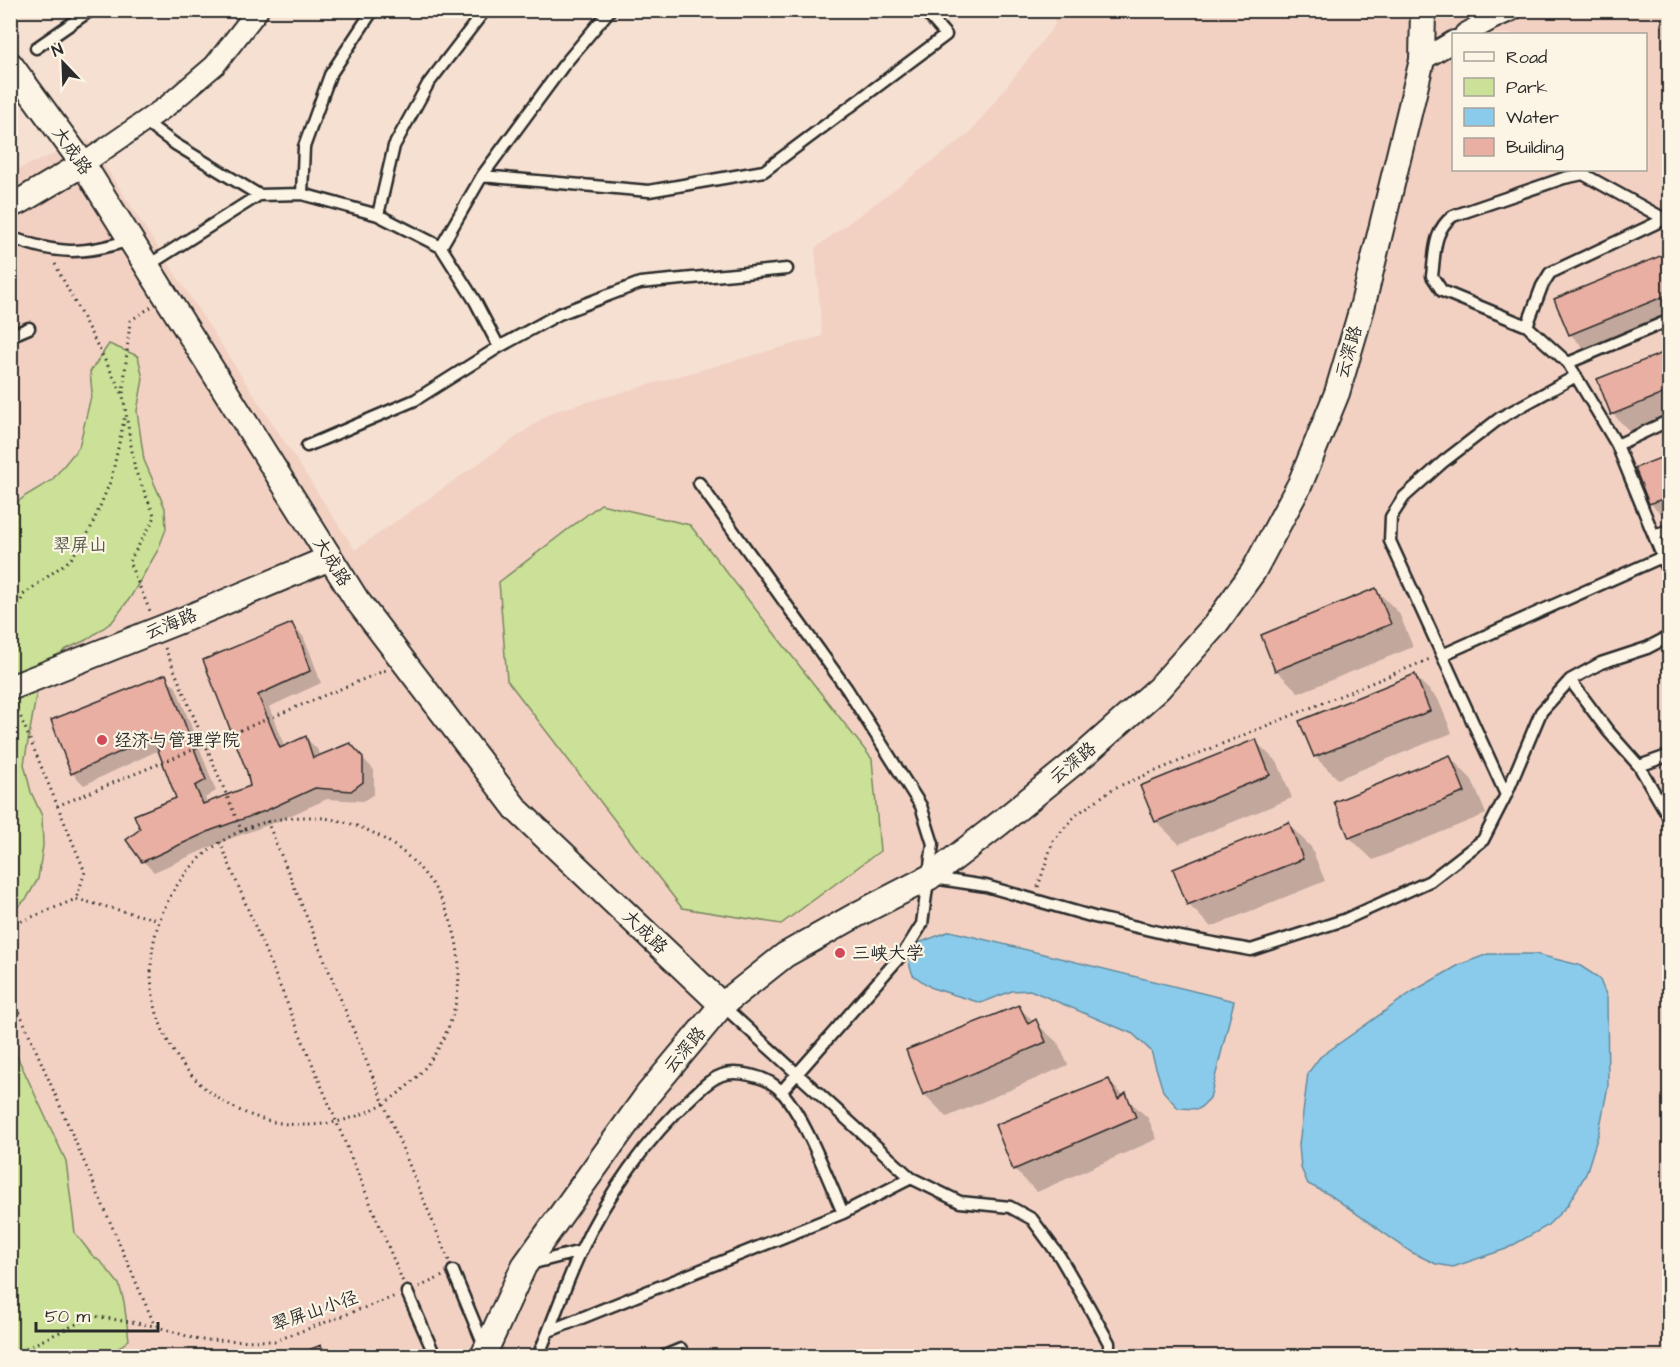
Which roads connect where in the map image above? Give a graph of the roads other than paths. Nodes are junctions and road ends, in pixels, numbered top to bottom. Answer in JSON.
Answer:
{"nodes":[{"id":1,"x":91,"y":10,"type":"edge"},
{"id":2,"x":258,"y":10,"type":"edge"},
{"id":3,"x":373,"y":10,"type":"edge"},
{"id":4,"x":485,"y":10,"type":"edge"},
{"id":5,"x":610,"y":10,"type":"edge"},
{"id":6,"x":924,"y":10,"type":"edge"},
{"id":7,"x":1423,"y":10,"type":"edge"},
{"id":8,"x":1512,"y":10,"type":"edge"},
{"id":9,"x":1467,"y":33,"type":"edge"},
{"id":10,"x":1452,"y":42,"type":"edge"},
{"id":11,"x":36,"y":48,"type":"dead end"},
{"id":12,"x":1422,"y":60,"type":"junction"},
{"id":13,"x":10,"y":64,"type":"edge"},
{"id":14,"x":144,"y":121,"type":"junction"},
{"id":15,"x":82,"y":164,"type":"junction"},
{"id":16,"x":482,"y":176,"type":"junction"},
{"id":17,"x":302,"y":194,"type":"junction"},
{"id":18,"x":259,"y":195,"type":"junction"},
{"id":19,"x":10,"y":205,"type":"edge"},
{"id":20,"x":378,"y":215,"type":"junction"},
{"id":21,"x":1667,"y":221,"type":"edge"},
{"id":22,"x":10,"y":237,"type":"edge"},
{"id":23,"x":130,"y":240,"type":"junction"},
{"id":24,"x":441,"y":247,"type":"junction"},
{"id":25,"x":147,"y":266,"type":"junction"},
{"id":26,"x":787,"y":269,"type":"dead end"},
{"id":27,"x":1670,"y":320,"type":"edge"},
{"id":28,"x":1527,"y":326,"type":"junction"},
{"id":29,"x":29,"y":328,"type":"dead end"},
{"id":30,"x":10,"y":336,"type":"edge"},
{"id":31,"x":499,"y":348,"type":"junction"},
{"id":32,"x":1568,"y":363,"type":"junction"},
{"id":33,"x":1576,"y":376,"type":"junction"},
{"id":34,"x":1670,"y":420,"type":"edge"},
{"id":35,"x":1617,"y":445,"type":"junction"},
{"id":36,"x":307,"y":446,"type":"dead end"},
{"id":37,"x":699,"y":483,"type":"dead end"},
{"id":38,"x":1670,"y":529,"type":"edge"},
{"id":39,"x":1654,"y":536,"type":"junction"},
{"id":40,"x":1662,"y":557,"type":"junction"},
{"id":41,"x":330,"y":558,"type":"junction"},
{"id":42,"x":1670,"y":575,"type":"edge"},
{"id":43,"x":1670,"y":636,"type":"edge"},
{"id":44,"x":1442,"y":655,"type":"junction"},
{"id":45,"x":1570,"y":680,"type":"junction"},
{"id":46,"x":13,"y":696,"type":"edge"},
{"id":47,"x":1670,"y":755,"type":"edge"},
{"id":48,"x":1639,"y":766,"type":"junction"},
{"id":49,"x":1506,"y":795,"type":"junction"},
{"id":50,"x":1670,"y":819,"type":"edge"},
{"id":51,"x":930,"y":877,"type":"junction"},
{"id":52,"x":722,"y":1005,"type":"junction"},
{"id":53,"x":797,"y":1073,"type":"junction"},
{"id":54,"x":781,"y":1092,"type":"junction"},
{"id":55,"x":911,"y":1178,"type":"junction"},
{"id":56,"x":843,"y":1213,"type":"junction"},
{"id":57,"x":581,"y":1251,"type":"junction"},
{"id":58,"x":524,"y":1266,"type":"junction"},
{"id":59,"x":453,"y":1271,"type":"road end"},
{"id":60,"x":407,"y":1292,"type":"road end"},
{"id":61,"x":549,"y":1331,"type":"junction"},
{"id":62,"x":681,"y":1349,"type":"dead end"},
{"id":63,"x":484,"y":1354,"type":"edge"},
{"id":64,"x":435,"y":1356,"type":"edge"},
{"id":65,"x":538,"y":1356,"type":"edge"},
{"id":66,"x":664,"y":1356,"type":"edge"},
{"id":67,"x":1109,"y":1356,"type":"edge"}],
"edges":[{"from":1,"to":11,"type":"lane"},
{"from":2,"to":14,"type":"street"},
{"from":3,"to":17,"type":"lane"},
{"from":4,"to":20,"type":"lane"},
{"from":5,"to":16,"type":"lane"},
{"from":6,"to":16,"type":"lane"},
{"from":7,"to":12,"type":"street","name":"云深路"},
{"from":8,"to":9,"type":"street"},
{"from":10,"to":12,"type":"street"},
{"from":12,"to":51,"type":"street","name":"云深路"},
{"from":13,"to":15,"type":"street","name":"大成路"},
{"from":14,"to":15,"type":"street"},
{"from":14,"to":18,"type":"lane"},
{"from":15,"to":19,"type":"street"},
{"from":15,"to":23,"type":"street","name":"大成路"},
{"from":16,"to":24,"type":"lane"},
{"from":17,"to":18,"type":"lane"},
{"from":17,"to":20,"type":"lane"},
{"from":18,"to":25,"type":"lane"},
{"from":20,"to":24,"type":"lane"},
{"from":21,"to":28,"type":"lane"},
{"from":21,"to":28,"type":"lane"},
{"from":22,"to":23,"type":"lane"},
{"from":23,"to":25,"type":"street","name":"大成路"},
{"from":24,"to":31,"type":"lane"},
{"from":25,"to":41,"type":"street","name":"大成路"},
{"from":26,"to":31,"type":"lane"},
{"from":27,"to":32,"type":"lane"},
{"from":28,"to":32,"type":"lane"},
{"from":29,"to":30,"type":"lane"},
{"from":31,"to":36,"type":"lane"},
{"from":32,"to":33,"type":"lane"},
{"from":33,"to":35,"type":"lane"},
{"from":33,"to":44,"type":"lane"},
{"from":34,"to":35,"type":"lane"},
{"from":35,"to":39,"type":"lane"},
{"from":37,"to":51,"type":"lane"},
{"from":38,"to":39,"type":"lane"},
{"from":39,"to":40,"type":"lane"},
{"from":40,"to":42,"type":"lane"},
{"from":40,"to":44,"type":"lane"},
{"from":41,"to":46,"type":"street","name":"云海路"},
{"from":41,"to":52,"type":"street","name":"大成路"},
{"from":43,"to":45,"type":"lane"},
{"from":44,"to":49,"type":"lane"},
{"from":45,"to":48,"type":"lane"},
{"from":45,"to":49,"type":"lane"},
{"from":47,"to":48,"type":"lane"},
{"from":48,"to":50,"type":"lane"},
{"from":49,"to":51,"type":"lane"},
{"from":51,"to":52,"type":"street","name":"云深路"},
{"from":51,"to":53,"type":"lane"},
{"from":52,"to":53,"type":"lane"},
{"from":52,"to":58,"type":"street","name":"云深路"},
{"from":53,"to":54,"type":"lane"},
{"from":53,"to":55,"type":"lane"},
{"from":54,"to":56,"type":"lane"},
{"from":54,"to":57,"type":"lane"},
{"from":55,"to":56,"type":"lane"},
{"from":55,"to":67,"type":"lane"},
{"from":56,"to":61,"type":"lane"},
{"from":57,"to":58,"type":"lane"},
{"from":57,"to":61,"type":"lane"},
{"from":58,"to":63,"type":"street","name":"云深路"},
{"from":59,"to":63,"type":"lane"},
{"from":60,"to":64,"type":"lane"},
{"from":61,"to":65,"type":"lane"},
{"from":62,"to":66,"type":"lane"}]}
